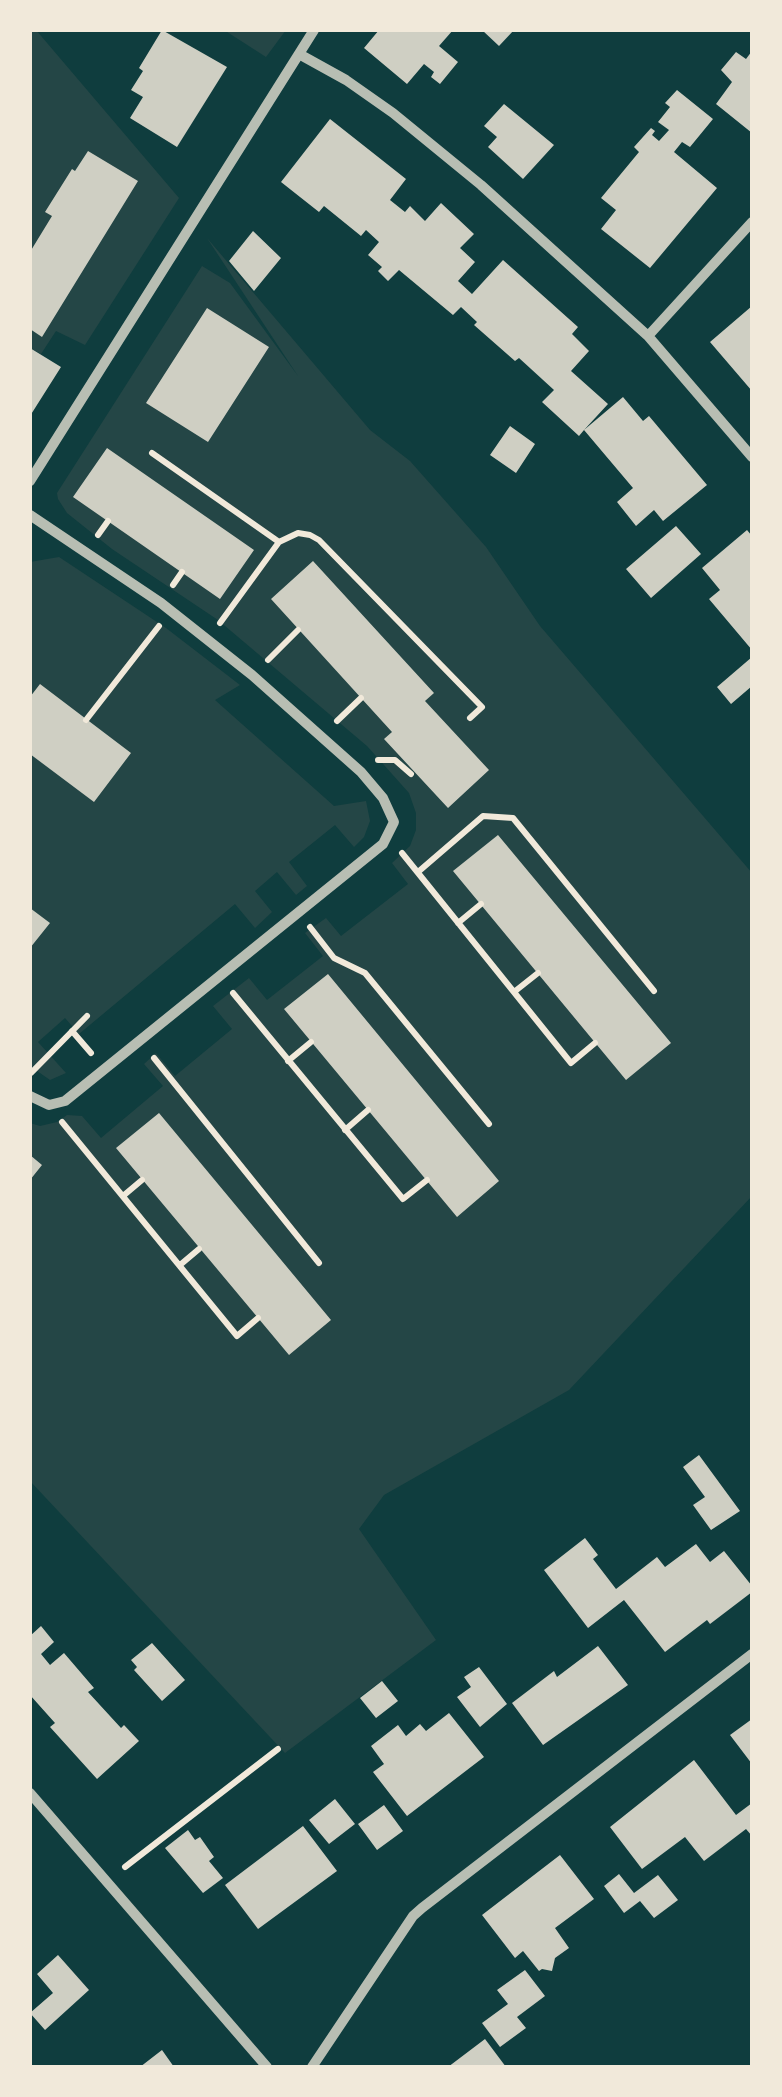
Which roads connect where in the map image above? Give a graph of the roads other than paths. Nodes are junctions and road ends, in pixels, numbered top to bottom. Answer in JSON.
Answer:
{"nodes":[{"id":1,"x":314,"y":30,"type":"edge"},
{"id":2,"x":298,"y":54,"type":"junction"},
{"id":3,"x":752,"y":222,"type":"edge"},
{"id":4,"x":648,"y":336,"type":"junction"},
{"id":5,"x":752,"y":458,"type":"edge"},
{"id":6,"x":30,"y":481,"type":"edge"},
{"id":7,"x":30,"y":515,"type":"edge"},
{"id":8,"x":30,"y":1096,"type":"edge"},
{"id":9,"x":752,"y":1654,"type":"edge"},
{"id":10,"x":30,"y":1793,"type":"edge"},
{"id":11,"x":268,"y":2067,"type":"edge"},
{"id":12,"x":312,"y":2067,"type":"edge"}],
"edges":[{"from":1,"to":2,"type":"street"},
{"from":2,"to":4,"type":"street"},
{"from":2,"to":6,"type":"street"},
{"from":3,"to":4,"type":"street"},
{"from":4,"to":5,"type":"street"},
{"from":7,"to":8,"type":"street"},
{"from":9,"to":12,"type":"street"},
{"from":10,"to":11,"type":"street"}]}
